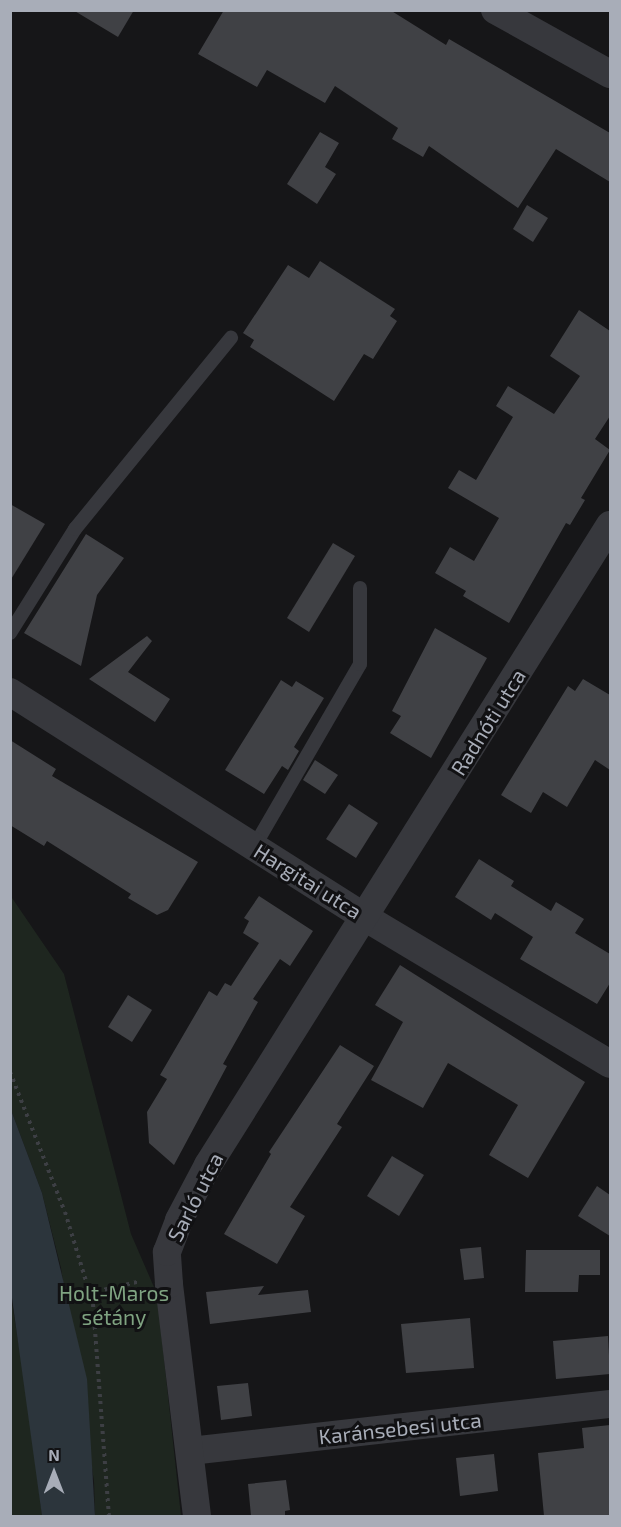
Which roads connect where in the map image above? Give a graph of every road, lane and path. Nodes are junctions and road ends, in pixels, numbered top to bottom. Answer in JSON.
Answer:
{"nodes":[{"id":1,"x":495,"y":10,"type":"edge"},
{"id":2,"x":610,"y":74,"type":"edge"},
{"id":3,"x":231,"y":338,"type":"dead end"},
{"id":4,"x":610,"y":525,"type":"edge"},
{"id":5,"x":360,"y":588,"type":"dead end"},
{"id":6,"x":10,"y":633,"type":"edge"},
{"id":7,"x":10,"y":692,"type":"edge"},
{"id":8,"x":254,"y":847,"type":"junction"},
{"id":9,"x":366,"y":918,"type":"junction"},
{"id":10,"x":610,"y":1064,"type":"edge"},
{"id":11,"x":10,"y":1071,"type":"edge"},
{"id":12,"x":117,"y":1286,"type":"dead end"},
{"id":13,"x":90,"y":1293,"type":"junction"},
{"id":14,"x":610,"y":1404,"type":"edge"},
{"id":15,"x":190,"y":1451,"type":"junction"},
{"id":16,"x":109,"y":1516,"type":"edge"},
{"id":17,"x":197,"y":1516,"type":"edge"}],
"edges":[{"from":1,"to":2,"type":"street"},
{"from":3,"to":6,"type":"lane"},
{"from":4,"to":9,"type":"street","name":"Radnóti utca"},
{"from":5,"to":8,"type":"lane"},
{"from":7,"to":8,"type":"street","name":"Hargitai utca"},
{"from":8,"to":9,"type":"street","name":"Hargitai utca"},
{"from":9,"to":10,"type":"street","name":"Hargitai utca"},
{"from":9,"to":15,"type":"street","name":"Sarló utca"},
{"from":11,"to":13,"type":"path"},
{"from":12,"to":13,"type":"path"},
{"from":13,"to":16,"type":"path"},
{"from":14,"to":15,"type":"street","name":"Karánsebesi utca"},
{"from":15,"to":17,"type":"street","name":"Sarló utca"}]}
